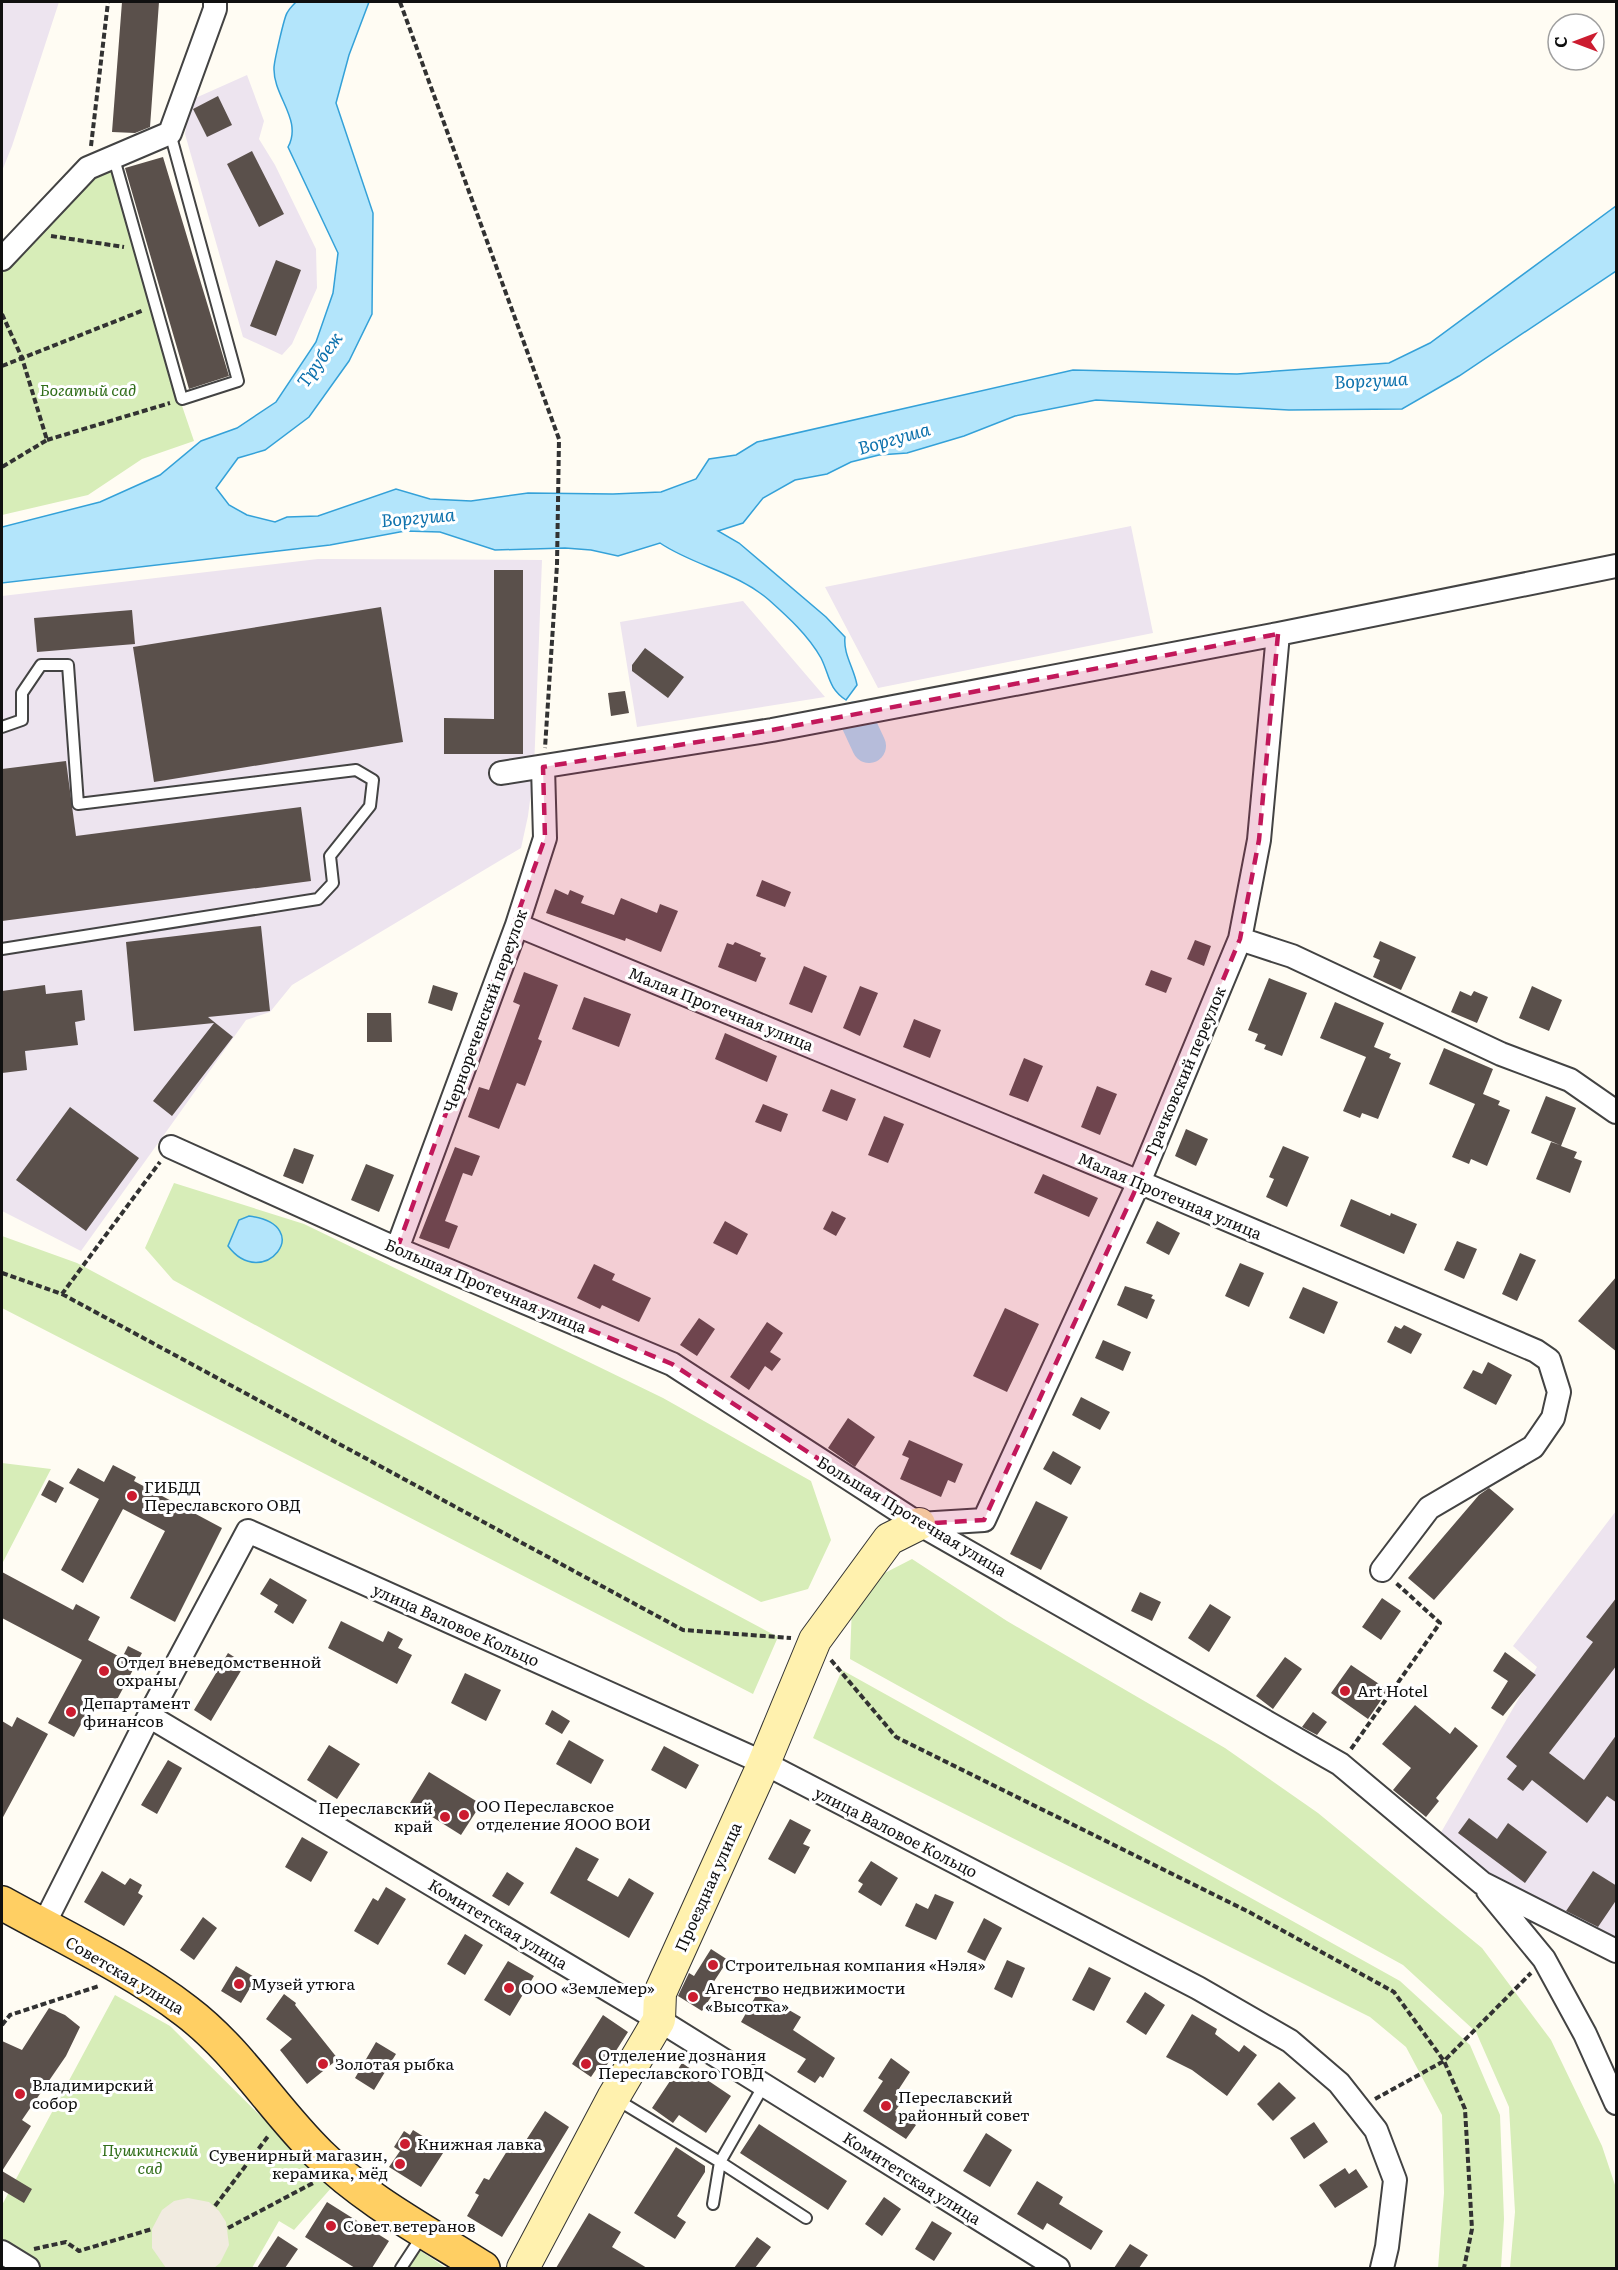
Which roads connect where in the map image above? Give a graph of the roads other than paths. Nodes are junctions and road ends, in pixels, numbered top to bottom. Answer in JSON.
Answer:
{"nodes":[{"id":1,"x":215,"y":2,"type":"edge"},
{"id":2,"x":170,"y":133,"type":"junction"},
{"id":3,"x":113,"y":155,"type":"junction"},
{"id":4,"x":2,"y":259,"type":"edge"},
{"id":5,"x":1617,"y":566,"type":"edge"},
{"id":6,"x":1278,"y":634,"type":"junction"},
{"id":7,"x":2,"y":727,"type":"edge"},
{"id":8,"x":543,"y":767,"type":"junction"},
{"id":9,"x":501,"y":773,"type":"dead end"},
{"id":10,"x":517,"y":925,"type":"junction"},
{"id":11,"x":1240,"y":939,"type":"junction"},
{"id":12,"x":2,"y":949,"type":"edge"},
{"id":13,"x":1617,"y":1112,"type":"edge"},
{"id":14,"x":171,"y":1147,"type":"road end"},
{"id":15,"x":1139,"y":1182,"type":"junction"},
{"id":16,"x":397,"y":1249,"type":"junction"},
{"id":17,"x":919,"y":1524,"type":"junction"},
{"id":18,"x":1382,"y":1570,"type":"road end"},
{"id":19,"x":149,"y":1716,"type":"junction"},
{"id":20,"x":764,"y":1763,"type":"junction"},
{"id":21,"x":1482,"y":1883,"type":"junction"},
{"id":22,"x":2,"y":1903,"type":"edge"},
{"id":23,"x":43,"y":1926,"type":"junction"},
{"id":24,"x":1617,"y":1951,"type":"edge"},
{"id":25,"x":659,"y":2020,"type":"junction"},
{"id":26,"x":764,"y":2085,"type":"junction"},
{"id":27,"x":613,"y":2098,"type":"junction"},
{"id":28,"x":1617,"y":2103,"type":"edge"},
{"id":29,"x":720,"y":2162,"type":"junction"},
{"id":30,"x":713,"y":2204,"type":"dead end"},
{"id":31,"x":806,"y":2218,"type":"dead end"},
{"id":32,"x":424,"y":2231,"type":"junction"},
{"id":33,"x":4,"y":2253,"type":"edge"},
{"id":34,"x":28,"y":2268,"type":"edge"},
{"id":35,"x":401,"y":2268,"type":"edge"},
{"id":36,"x":483,"y":2268,"type":"edge"},
{"id":37,"x":523,"y":2268,"type":"edge"},
{"id":38,"x":1058,"y":2268,"type":"edge"},
{"id":39,"x":1382,"y":2268,"type":"edge"}],
"edges":[{"from":1,"to":2,"type":"street"},
{"from":2,"to":3,"type":"street"},
{"from":2,"to":3,"type":"lane"},
{"from":3,"to":4,"type":"street"},
{"from":5,"to":6,"type":"street"},
{"from":6,"to":8,"type":"street"},
{"from":6,"to":11,"type":"street","name":"Грачковский переулок"},
{"from":7,"to":12,"type":"lane"},
{"from":8,"to":9,"type":"street"},
{"from":8,"to":10,"type":"street","name":"Чернореченский переулок"},
{"from":10,"to":15,"type":"street","name":"Малая Протечная улица"},
{"from":10,"to":16,"type":"street","name":"Чернореченский переулок"},
{"from":11,"to":13,"type":"street"},
{"from":11,"to":15,"type":"street","name":"Грачковский переулок"},
{"from":14,"to":16,"type":"street","name":"Большая Протечная улица"},
{"from":15,"to":17,"type":"street","name":"Грачковский переулок"},
{"from":15,"to":18,"type":"street","name":"Малая Протечная улица"},
{"from":16,"to":17,"type":"street","name":"Большая Протечная улица"},
{"from":17,"to":20,"type":"street","name":"Проездная улица"},
{"from":17,"to":21,"type":"street","name":"Большая Протечная улица"},
{"from":19,"to":20,"type":"street","name":"улица Валовое Кольцо"},
{"from":19,"to":23,"type":"street"},
{"from":19,"to":25,"type":"street","name":"Комитетская улица"},
{"from":20,"to":25,"type":"street","name":"Проездная улица"},
{"from":20,"to":39,"type":"street","name":"улица Валовое Кольцо"},
{"from":21,"to":24,"type":"street","name":"Большая Протечная улица"},
{"from":21,"to":28,"type":"street"},
{"from":22,"to":23,"type":"main road","name":"Советская улица"},
{"from":23,"to":32,"type":"main road","name":"Советская улица"},
{"from":25,"to":26,"type":"street","name":"Комитетская улица"},
{"from":25,"to":27,"type":"street","name":"Проездная улица"},
{"from":26,"to":29,"type":"lane"},
{"from":26,"to":38,"type":"street","name":"Комитетская улица"},
{"from":27,"to":29,"type":"lane"},
{"from":27,"to":37,"type":"street","name":"Проездная улица"},
{"from":29,"to":30,"type":"lane"},
{"from":29,"to":31,"type":"lane"},
{"from":32,"to":35,"type":"lane"},
{"from":32,"to":36,"type":"main road","name":"Советская улица"},
{"from":33,"to":34,"type":"street"}]}
